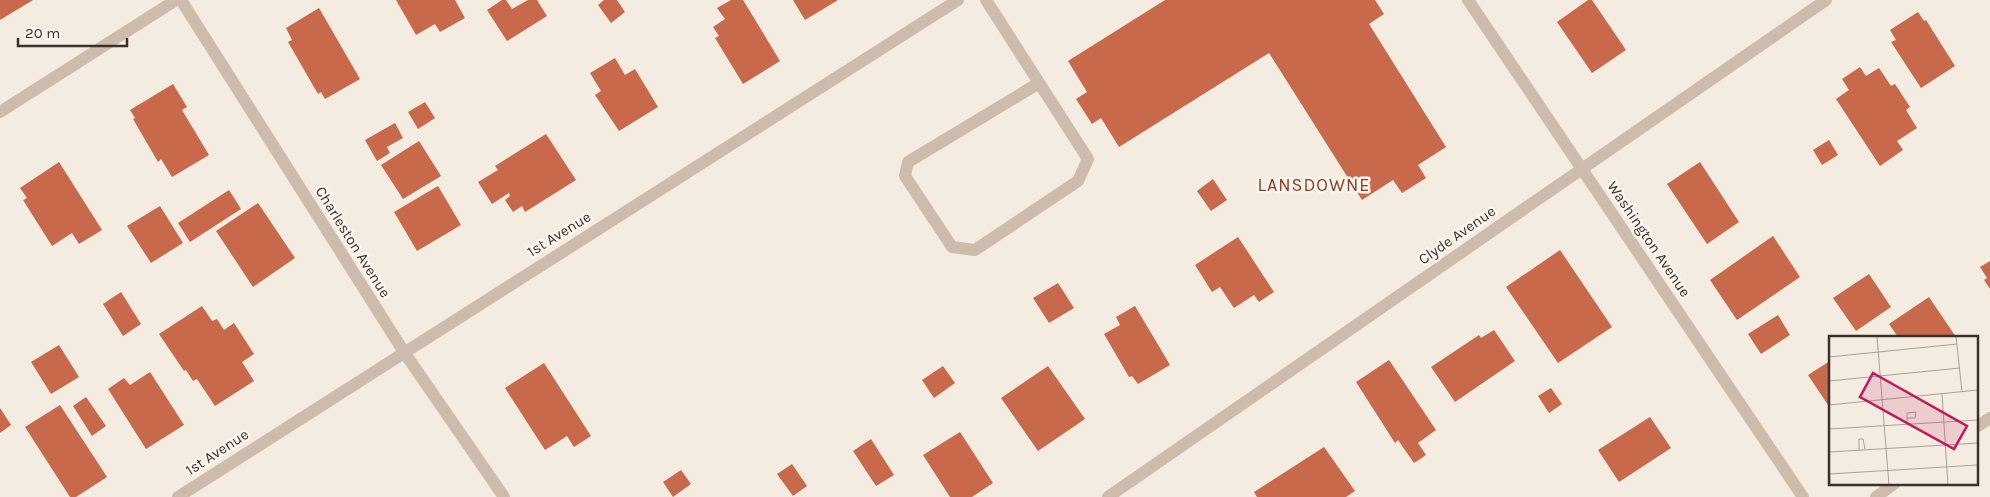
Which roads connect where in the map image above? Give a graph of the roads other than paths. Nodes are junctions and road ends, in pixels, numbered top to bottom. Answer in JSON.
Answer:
{"nodes":[{"id":1,"x":176,"y":0,"type":"edge"},
{"id":2,"x":181,"y":0,"type":"edge"},
{"id":3,"x":958,"y":0,"type":"edge"},
{"id":4,"x":986,"y":0,"type":"edge"},
{"id":5,"x":1468,"y":0,"type":"edge"},
{"id":6,"x":1826,"y":0,"type":"edge"},
{"id":7,"x":1038,"y":83,"type":"junction"},
{"id":8,"x":0,"y":112,"type":"edge"},
{"id":9,"x":1582,"y":168,"type":"junction"},
{"id":10,"x":404,"y":352,"type":"junction"},
{"id":11,"x":1990,"y":418,"type":"edge"},
{"id":12,"x":1978,"y":426,"type":"edge"},
{"id":13,"x":1894,"y":484,"type":"edge"},
{"id":14,"x":178,"y":497,"type":"edge"},
{"id":15,"x":504,"y":497,"type":"edge"},
{"id":16,"x":1108,"y":497,"type":"edge"},
{"id":17,"x":1804,"y":497,"type":"edge"},
{"id":18,"x":1876,"y":497,"type":"edge"}],
"edges":[{"from":1,"to":8,"type":"street"},
{"from":2,"to":10,"type":"street","name":"Charleston Avenue"},
{"from":3,"to":10,"type":"street","name":"1st Avenue"},
{"from":4,"to":7,"type":"street"},
{"from":5,"to":9,"type":"street","name":"Washington Avenue"},
{"from":6,"to":9,"type":"street","name":"Clyde Avenue"},
{"from":7,"to":7,"type":"street"},
{"from":9,"to":16,"type":"street","name":"Clyde Avenue"},
{"from":9,"to":17,"type":"street","name":"Washington Avenue"},
{"from":10,"to":14,"type":"street","name":"1st Avenue"},
{"from":10,"to":15,"type":"street","name":"Charleston Avenue"},
{"from":11,"to":12,"type":"street"},
{"from":13,"to":18,"type":"street"}]}
